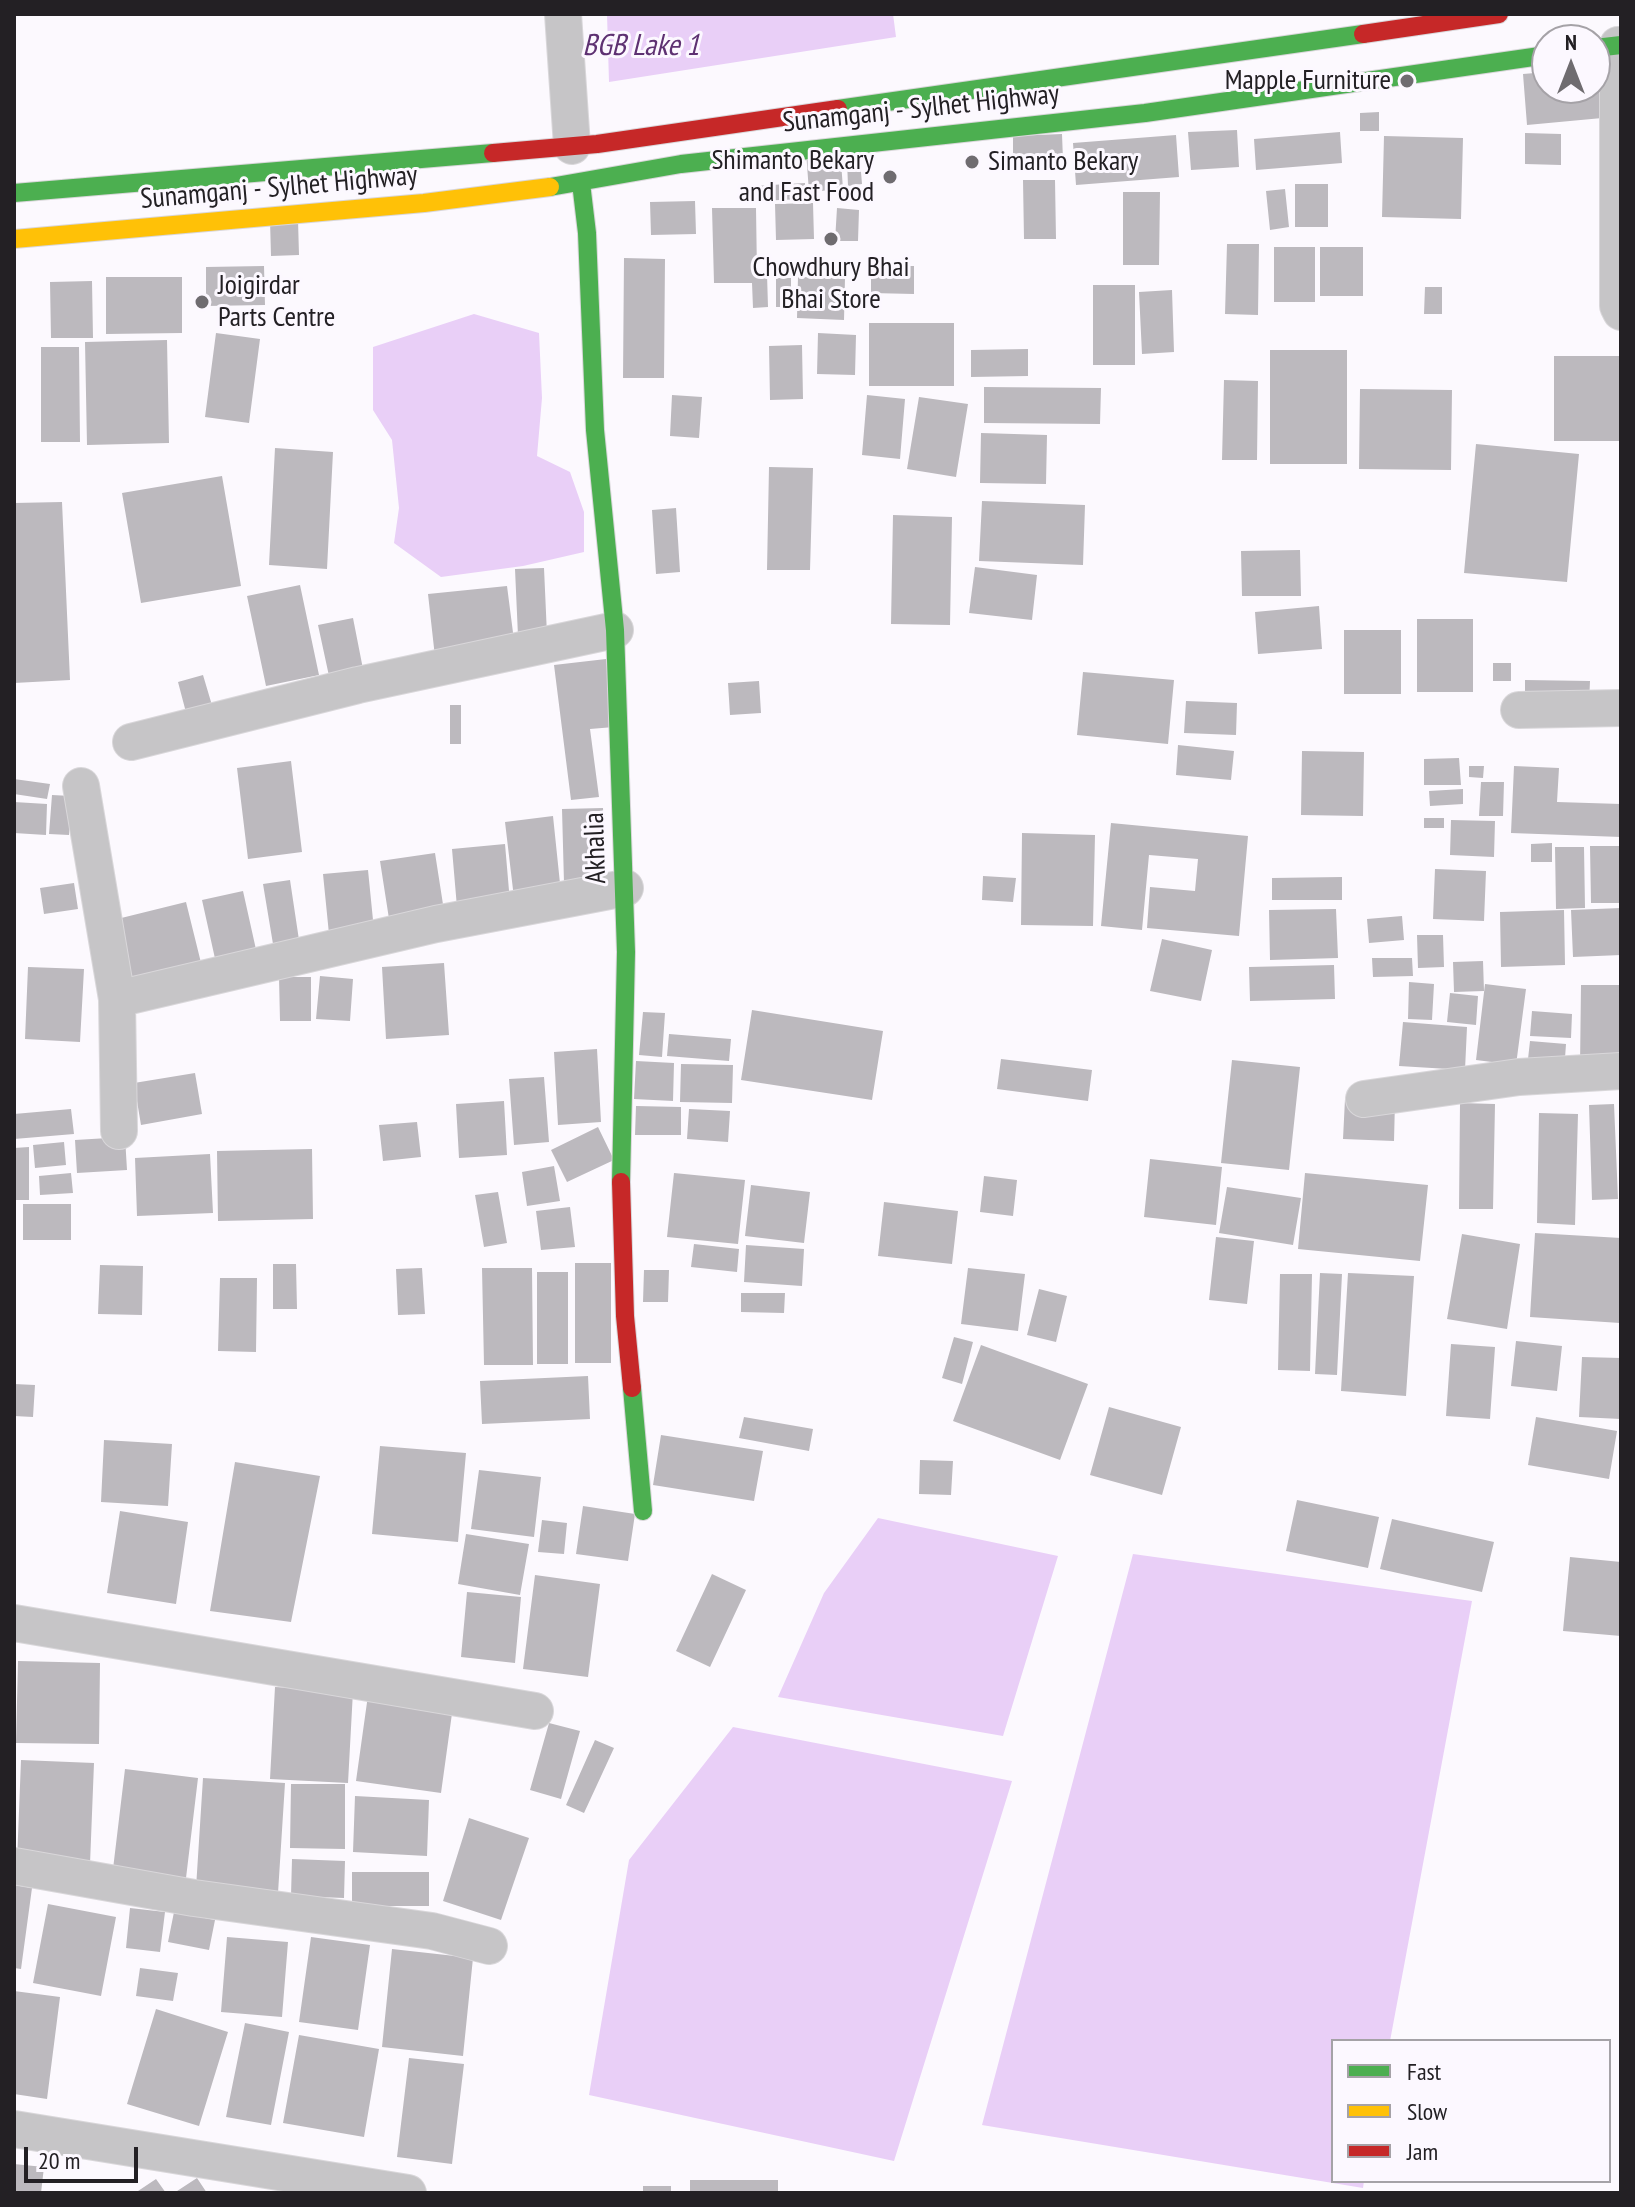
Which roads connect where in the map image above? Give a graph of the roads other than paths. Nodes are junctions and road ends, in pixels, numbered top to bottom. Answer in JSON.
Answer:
{"nodes":[{"id":1,"x":563,"y":14,"type":"edge"},
{"id":2,"x":1499,"y":14,"type":"edge"},
{"id":3,"x":1611,"y":46,"type":"edge"},
{"id":4,"x":1531,"y":57,"type":"edge"},
{"id":5,"x":572,"y":146,"type":"junction"},
{"id":6,"x":581,"y":183,"type":"junction"},
{"id":7,"x":14,"y":193,"type":"edge"},
{"id":8,"x":14,"y":239,"type":"edge"},
{"id":9,"x":1621,"y":312,"type":"edge"},
{"id":10,"x":615,"y":630,"type":"junction"},
{"id":11,"x":1621,"y":708,"type":"edge"},
{"id":12,"x":1519,"y":710,"type":"dead end"},
{"id":13,"x":131,"y":742,"type":"dead end"},
{"id":14,"x":81,"y":786,"type":"dead end"},
{"id":15,"x":625,"y":888,"type":"junction"},
{"id":16,"x":117,"y":999,"type":"junction"},
{"id":17,"x":1621,"y":1071,"type":"edge"},
{"id":18,"x":1364,"y":1099,"type":"dead end"},
{"id":19,"x":119,"y":1131,"type":"dead end"},
{"id":20,"x":643,"y":1511,"type":"dead end"},
{"id":21,"x":14,"y":1623,"type":"edge"},
{"id":22,"x":535,"y":1711,"type":"dead end"},
{"id":23,"x":14,"y":1866,"type":"edge"},
{"id":24,"x":489,"y":1946,"type":"dead end"},
{"id":25,"x":14,"y":2129,"type":"edge"},
{"id":26,"x":408,"y":2193,"type":"edge"}],
"edges":[{"from":1,"to":5,"type":"street"},
{"from":2,"to":5,"type":"main road","name":"Sunamganj - Sylhet Highway"},
{"from":3,"to":9,"type":"street"},
{"from":4,"to":6,"type":"main road","name":"Sunamganj - Sylhet Highway"},
{"from":5,"to":7,"type":"main road","name":"Sunamganj - Sylhet Highway"},
{"from":6,"to":8,"type":"main road","name":"Sunamganj - Sylhet Highway"},
{"from":6,"to":10,"type":"main road","name":"Akhalia"},
{"from":10,"to":13,"type":"street"},
{"from":10,"to":15,"type":"main road","name":"Akhalia"},
{"from":11,"to":12,"type":"street"},
{"from":14,"to":16,"type":"street"},
{"from":15,"to":16,"type":"street"},
{"from":15,"to":20,"type":"main road","name":"Akhalia"},
{"from":16,"to":19,"type":"street"},
{"from":17,"to":18,"type":"street"},
{"from":21,"to":22,"type":"street"},
{"from":23,"to":24,"type":"street"},
{"from":25,"to":26,"type":"street"}]}
